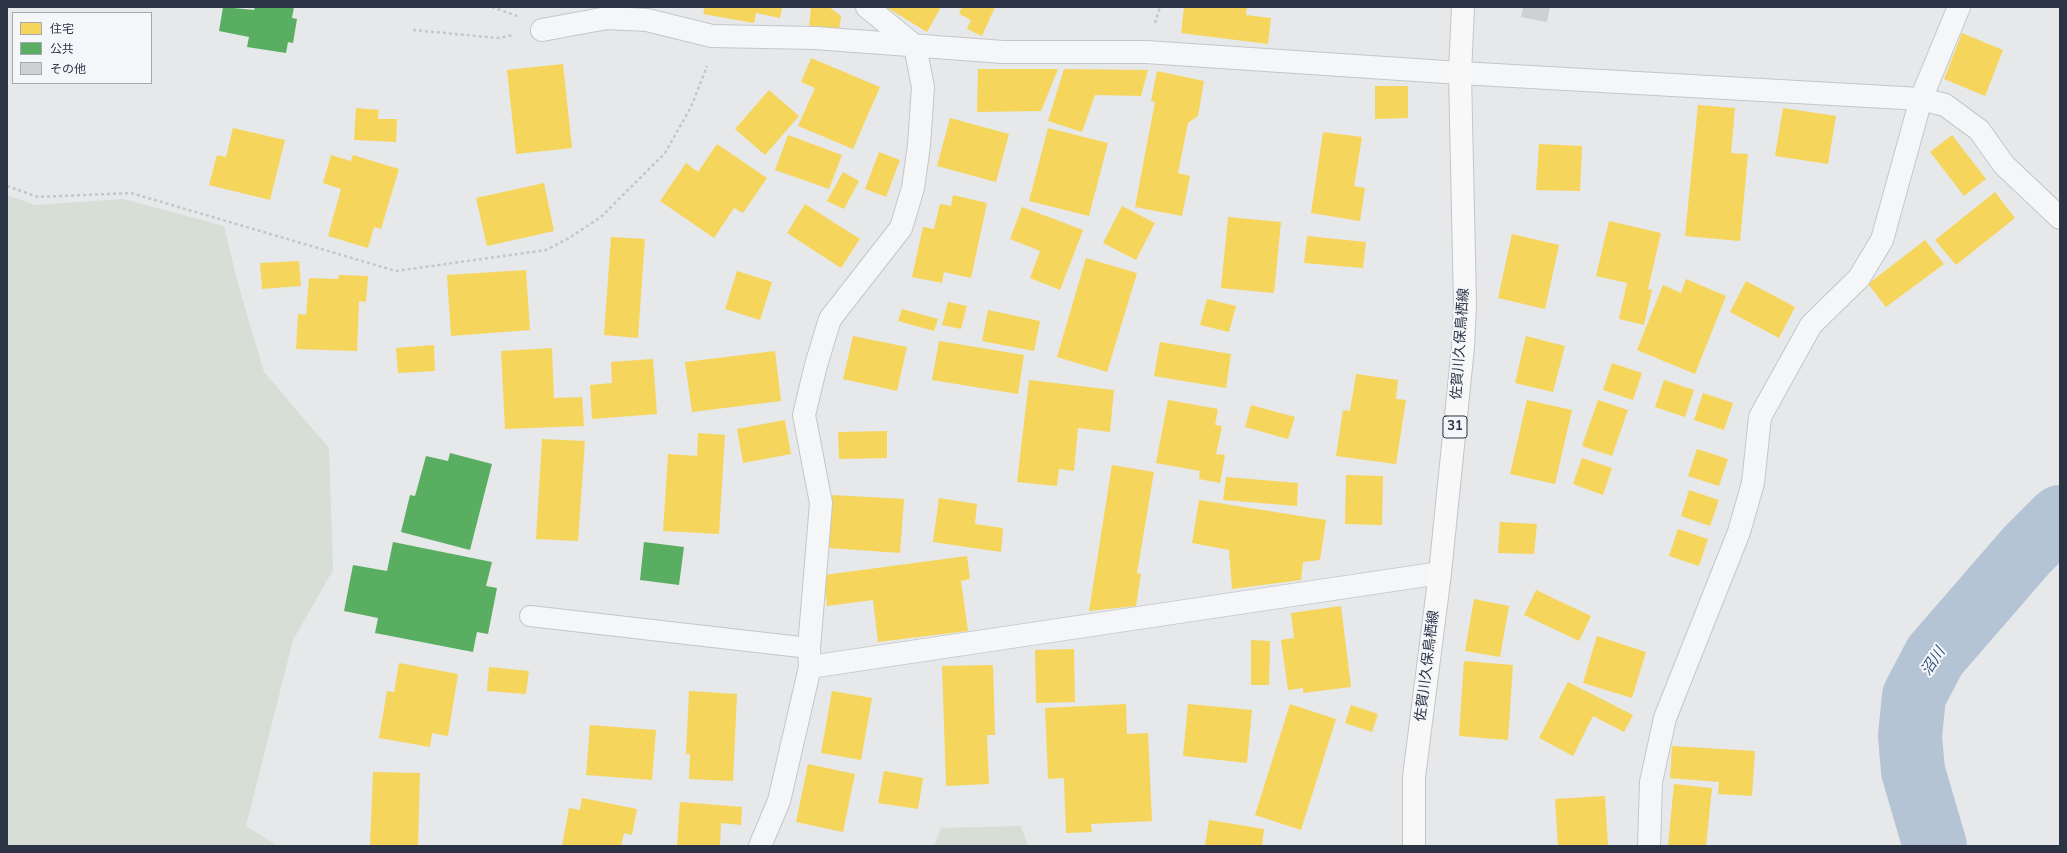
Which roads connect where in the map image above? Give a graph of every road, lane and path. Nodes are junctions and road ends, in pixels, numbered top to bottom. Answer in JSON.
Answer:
{"nodes":[{"id":1,"x":867,"y":7,"type":"edge"},
{"id":2,"x":1463,"y":7,"type":"edge"},
{"id":3,"x":1959,"y":7,"type":"edge"},
{"id":4,"x":413,"y":30,"type":"dead end"},
{"id":5,"x":542,"y":30,"type":"joint"},
{"id":6,"x":719,"y":36,"type":"junction"},
{"id":7,"x":915,"y":46,"type":"junction"},
{"id":8,"x":1460,"y":73,"type":"junction"},
{"id":9,"x":1921,"y":99,"type":"junction"},
{"id":10,"x":7,"y":186,"type":"edge"},
{"id":11,"x":2060,"y":218,"type":"edge"},
{"id":12,"x":1440,"y":573,"type":"junction"},
{"id":13,"x":530,"y":616,"type":"dead end"},
{"id":14,"x":810,"y":657,"type":"junction"},
{"id":15,"x":760,"y":846,"type":"edge"},
{"id":16,"x":1414,"y":846,"type":"edge"},
{"id":17,"x":1649,"y":846,"type":"edge"}],
"edges":[{"from":1,"to":7,"type":"street"},
{"from":2,"to":8,"type":"main road","name":"佐賀川久保鳥栖線","number":"31"},
{"from":3,"to":9,"type":"street"},
{"from":4,"to":5,"type":"path"},
{"from":5,"to":6,"type":"street"},
{"from":6,"to":7,"type":"street"},
{"from":6,"to":10,"type":"path"},
{"from":7,"to":8,"type":"street"},
{"from":7,"to":14,"type":"street"},
{"from":8,"to":9,"type":"street"},
{"from":8,"to":12,"type":"main road","name":"佐賀川久保鳥栖線","number":"31"},
{"from":9,"to":11,"type":"street"},
{"from":9,"to":17,"type":"street"},
{"from":12,"to":14,"type":"street"},
{"from":12,"to":16,"type":"main road","name":"佐賀川久保鳥栖線","number":"31"},
{"from":13,"to":14,"type":"lane"},
{"from":14,"to":15,"type":"street"}]}
